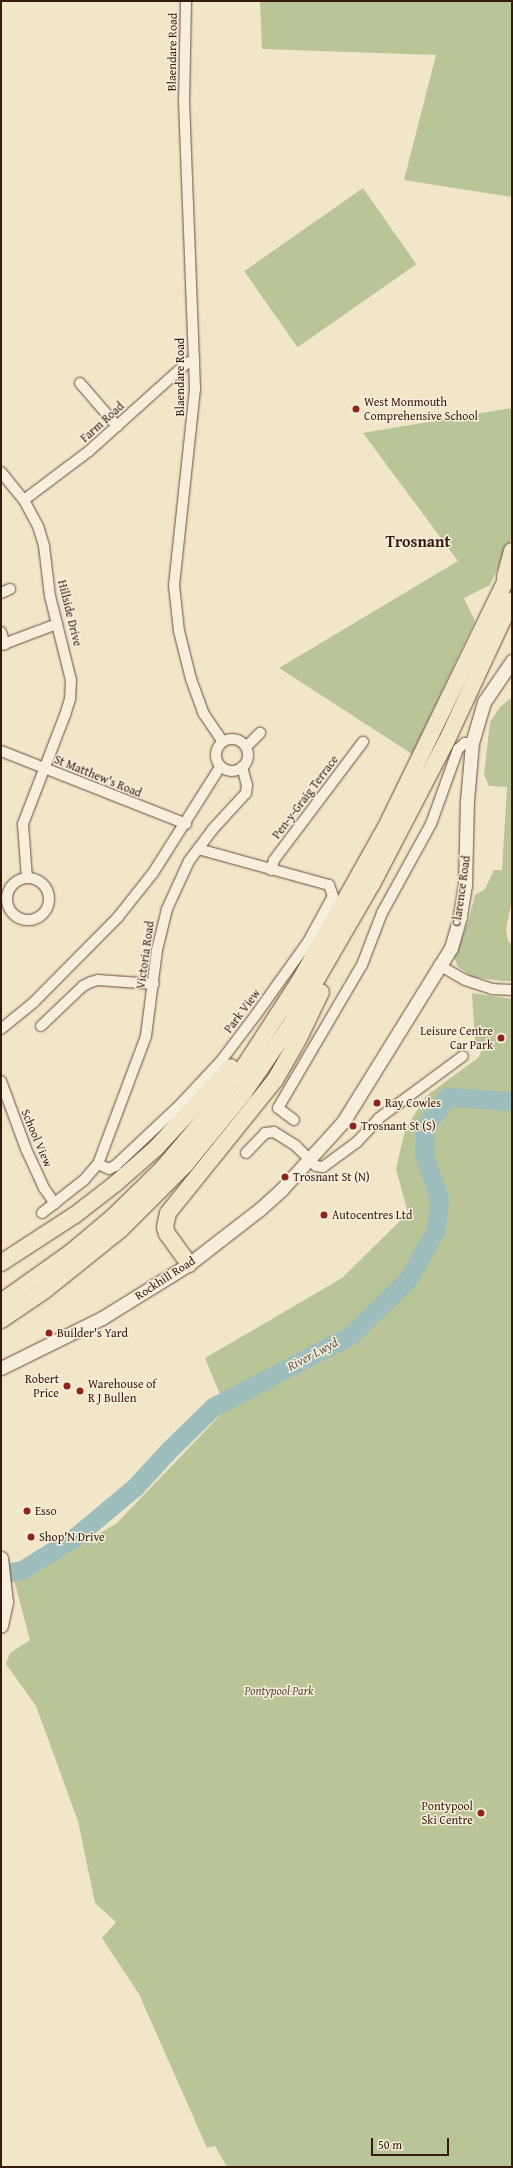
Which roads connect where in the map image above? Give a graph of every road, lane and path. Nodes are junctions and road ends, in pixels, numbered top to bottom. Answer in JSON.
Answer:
{"nodes":[{"id":1,"x":186,"y":1,"type":"edge"},
{"id":2,"x":194,"y":360,"type":"junction"},
{"id":3,"x":80,"y":383,"type":"dead end"},
{"id":4,"x":117,"y":426,"type":"junction"},
{"id":5,"x":1,"y":472,"type":"edge"},
{"id":6,"x":24,"y":500,"type":"junction"},
{"id":7,"x":512,"y":551,"type":"edge"},
{"id":8,"x":509,"y":573,"type":"edge"},
{"id":9,"x":512,"y":600,"type":"edge"},
{"id":10,"x":57,"y":624,"type":"junction"},
{"id":11,"x":1,"y":632,"type":"edge"},
{"id":12,"x":3,"y":645,"type":"edge"},
{"id":13,"x":512,"y":661,"type":"edge"},
{"id":14,"x":260,"y":732,"type":"dead end"},
{"id":15,"x":222,"y":741,"type":"junction"},
{"id":16,"x":363,"y":742,"type":"dead end"},
{"id":17,"x":472,"y":743,"type":"junction"},
{"id":18,"x":246,"y":747,"type":"junction"},
{"id":19,"x":1,"y":752,"type":"edge"},
{"id":20,"x":220,"y":767,"type":"junction"},
{"id":21,"x":242,"y":767,"type":"junction"},
{"id":22,"x":44,"y":768,"type":"junction"},
{"id":23,"x":186,"y":824,"type":"junction"},
{"id":24,"x":198,"y":849,"type":"junction"},
{"id":25,"x":271,"y":870,"type":"junction"},
{"id":26,"x":27,"y":878,"type":"junction"},
{"id":27,"x":327,"y":965,"type":"junction"},
{"id":28,"x":439,"y":965,"type":"junction"},
{"id":29,"x":154,"y":984,"type":"junction"},
{"id":30,"x":512,"y":990,"type":"edge"},
{"id":31,"x":280,"y":1013,"type":"junction"},
{"id":32,"x":41,"y":1026,"type":"dead end"},
{"id":33,"x":1,"y":1029,"type":"edge"},
{"id":34,"x":462,"y":1056,"type":"dead end"},
{"id":35,"x":1,"y":1081,"type":"edge"},
{"id":36,"x":294,"y":1120,"type":"dead end"},
{"id":37,"x":246,"y":1153,"type":"dead end"},
{"id":38,"x":310,"y":1160,"type":"junction"},
{"id":39,"x":98,"y":1164,"type":"junction"},
{"id":40,"x":55,"y":1204,"type":"junction"},
{"id":41,"x":42,"y":1213,"type":"dead end"},
{"id":42,"x":1,"y":1264,"type":"edge"},
{"id":43,"x":188,"y":1264,"type":"junction"},
{"id":44,"x":1,"y":1302,"type":"edge"},
{"id":45,"x":1,"y":1320,"type":"edge"},
{"id":46,"x":1,"y":1368,"type":"edge"},
{"id":47,"x":1,"y":1558,"type":"edge"},
{"id":48,"x":1,"y":1625,"type":"edge"}],
"edges":[{"from":1,"to":2,"type":"street","name":"Blaendare Road"},
{"from":2,"to":4,"type":"street","name":"Farm Road"},
{"from":2,"to":15,"type":"street","name":"Blaendare Road"},
{"from":3,"to":4,"type":"street"},
{"from":4,"to":6,"type":"street","name":"Farm Road"},
{"from":5,"to":6,"type":"street","name":"Hillside Drive"},
{"from":6,"to":10,"type":"street","name":"Hillside Drive"},
{"from":7,"to":8,"type":"main road"},
{"from":8,"to":31,"type":"main road"},
{"from":9,"to":27,"type":"main road"},
{"from":10,"to":12,"type":"street"},
{"from":10,"to":22,"type":"street","name":"Hillside Drive"},
{"from":11,"to":12,"type":"street"},
{"from":13,"to":17,"type":"street","name":"Clarence Road"},
{"from":14,"to":18,"type":"street"},
{"from":15,"to":18,"type":"street"},
{"from":15,"to":20,"type":"street"},
{"from":16,"to":25,"type":"street","name":"Pen-y-Graig Terrace"},
{"from":17,"to":28,"type":"street","name":"Clarence Road"},
{"from":17,"to":36,"type":"street"},
{"from":18,"to":21,"type":"street"},
{"from":19,"to":22,"type":"street","name":"St Matthew's Road"},
{"from":20,"to":21,"type":"street"},
{"from":20,"to":23,"type":"street"},
{"from":21,"to":24,"type":"street","name":"Victoria Road"},
{"from":22,"to":23,"type":"street","name":"St Matthew's Road"},
{"from":22,"to":26,"type":"street","name":"Hillside Drive"},
{"from":23,"to":33,"type":"street"},
{"from":24,"to":25,"type":"street","name":"Park View"},
{"from":24,"to":29,"type":"street","name":"Victoria Road"},
{"from":25,"to":39,"type":"street","name":"Park View"},
{"from":26,"to":26,"type":"street"},
{"from":27,"to":43,"type":"main road"},
{"from":27,"to":45,"type":"main road"},
{"from":28,"to":30,"type":"street"},
{"from":28,"to":38,"type":"street","name":"Clarence Road"},
{"from":29,"to":32,"type":"street"},
{"from":29,"to":39,"type":"street","name":"Victoria Road"},
{"from":31,"to":42,"type":"main road"},
{"from":31,"to":44,"type":"main road"},
{"from":34,"to":38,"type":"street"},
{"from":35,"to":40,"type":"street","name":"School View"},
{"from":37,"to":38,"type":"street"},
{"from":38,"to":43,"type":"street","name":"Rockhill Road"},
{"from":39,"to":40,"type":"street"},
{"from":40,"to":41,"type":"street"},
{"from":43,"to":46,"type":"street","name":"Rockhill Road"},
{"from":47,"to":48,"type":"street"}]}
